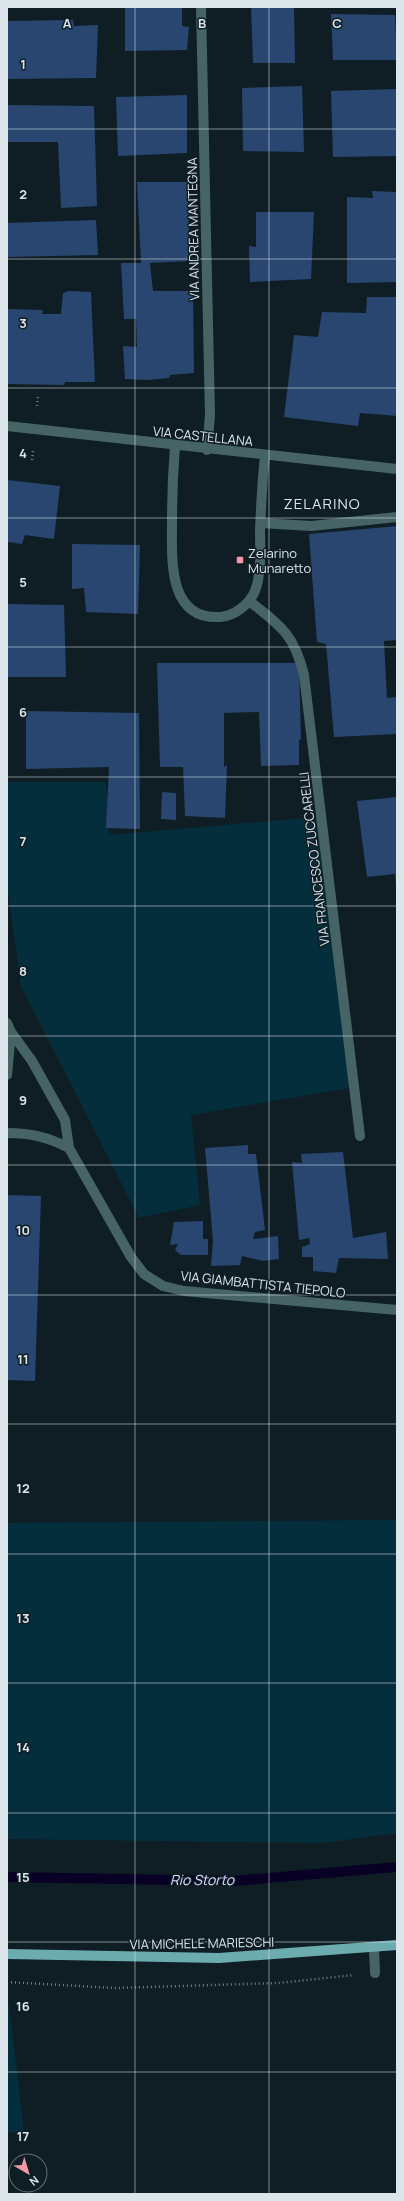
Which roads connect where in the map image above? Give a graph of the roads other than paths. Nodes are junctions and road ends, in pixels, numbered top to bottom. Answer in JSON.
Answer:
{"nodes":[{"id":1,"x":202,"y":7,"type":"edge"},
{"id":2,"x":7,"y":426,"type":"edge"},
{"id":3,"x":175,"y":446,"type":"junction"},
{"id":4,"x":207,"y":450,"type":"junction"},
{"id":5,"x":265,"y":456,"type":"junction"},
{"id":6,"x":397,"y":469,"type":"edge"},
{"id":7,"x":397,"y":517,"type":"edge"},
{"id":8,"x":261,"y":523,"type":"junction"},
{"id":9,"x":249,"y":601,"type":"junction"},
{"id":10,"x":9,"y":1028,"type":"edge"},
{"id":11,"x":7,"y":1075,"type":"edge"},
{"id":12,"x":7,"y":1133,"type":"edge"},
{"id":13,"x":360,"y":1136,"type":"dead end"},
{"id":14,"x":69,"y":1148,"type":"junction"},
{"id":15,"x":397,"y":1310,"type":"edge"},
{"id":16,"x":397,"y":1945,"type":"edge"},
{"id":17,"x":374,"y":1948,"type":"junction"},
{"id":18,"x":7,"y":1954,"type":"edge"},
{"id":19,"x":375,"y":1973,"type":"road end"}],
"edges":[{"from":1,"to":4,"type":"street","name":"VIA ANDREA MANTEGNA"},
{"from":2,"to":3,"type":"street","name":"VIA CASTELLANA"},
{"from":3,"to":4,"type":"street","name":"VIA CASTELLANA"},
{"from":3,"to":9,"type":"street"},
{"from":4,"to":5,"type":"street","name":"VIA CASTELLANA"},
{"from":5,"to":6,"type":"street","name":"VIA CASTELLANA"},
{"from":5,"to":8,"type":"street"},
{"from":7,"to":8,"type":"street"},
{"from":8,"to":9,"type":"street"},
{"from":9,"to":13,"type":"street","name":"VIA FRANCESCO ZUCCARELLI"},
{"from":10,"to":11,"type":"street","name":"VIA GIAMBATTISTA TIEPOLO"},
{"from":10,"to":14,"type":"street","name":"VIA GIAMBATTISTA TIEPOLO"},
{"from":12,"to":14,"type":"street"},
{"from":14,"to":15,"type":"street","name":"VIA GIAMBATTISTA TIEPOLO"},
{"from":16,"to":17,"type":"main road","name":"VIA MICHELE MARIESCHI"},
{"from":17,"to":18,"type":"main road","name":"VIA MICHELE MARIESCHI"},
{"from":17,"to":19,"type":"street"}]}
